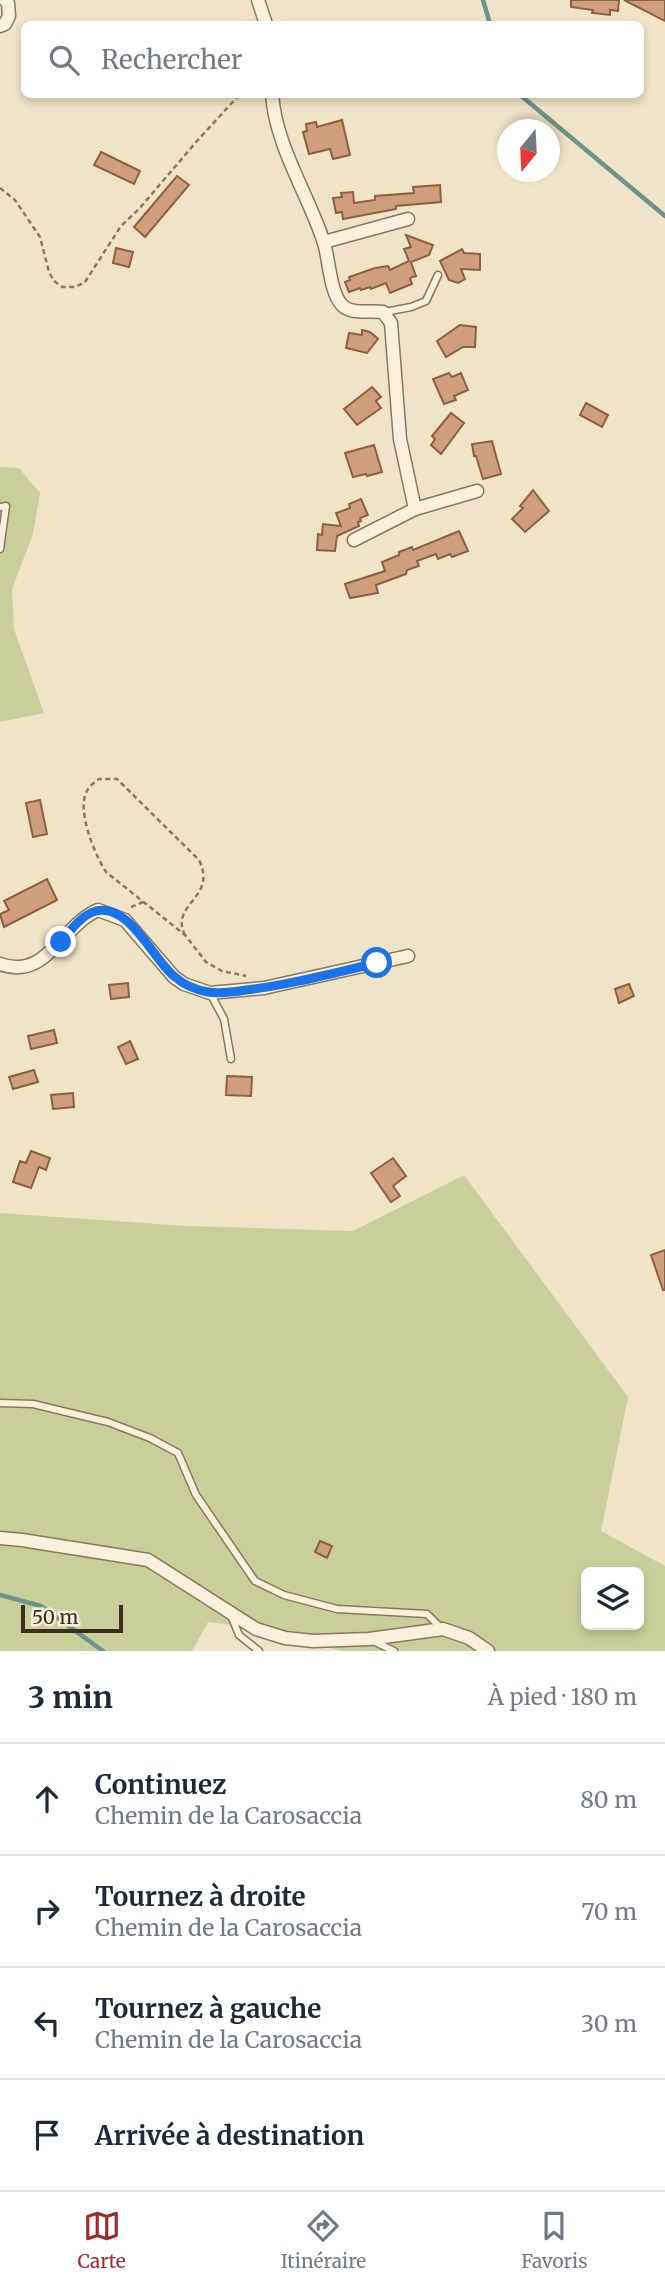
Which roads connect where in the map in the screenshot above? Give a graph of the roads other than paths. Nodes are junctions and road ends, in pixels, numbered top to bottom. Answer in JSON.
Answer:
{"nodes":[{"id":1,"x":5,"y":0,"type":"edge"},
{"id":2,"x":258,"y":0,"type":"edge"},
{"id":3,"x":265,"y":21,"type":"edge"},
{"id":4,"x":0,"y":26,"type":"edge"},
{"id":5,"x":273,"y":98,"type":"edge"},
{"id":6,"x":408,"y":219,"type":"dead end"},
{"id":7,"x":324,"y":242,"type":"junction"},
{"id":8,"x":438,"y":275,"type":"dead end"},
{"id":9,"x":383,"y":313,"type":"junction"},
{"id":10,"x":477,"y":491,"type":"dead end"},
{"id":11,"x":0,"y":507,"type":"edge"},
{"id":12,"x":415,"y":509,"type":"junction"},
{"id":13,"x":354,"y":540,"type":"dead end"},
{"id":14,"x":0,"y":550,"type":"edge"},
{"id":15,"x":408,"y":956,"type":"dead end"},
{"id":16,"x":0,"y":964,"type":"edge"},
{"id":17,"x":210,"y":993,"type":"junction"},
{"id":18,"x":231,"y":1059,"type":"dead end"},
{"id":19,"x":0,"y":1403,"type":"edge"},
{"id":20,"x":0,"y":1538,"type":"edge"},
{"id":21,"x":231,"y":1613,"type":"junction"},
{"id":22,"x":443,"y":1629,"type":"junction"},
{"id":23,"x":369,"y":1639,"type":"junction"},
{"id":24,"x":259,"y":1651,"type":"edge"},
{"id":25,"x":394,"y":1651,"type":"edge"},
{"id":26,"x":488,"y":1651,"type":"edge"}],
"edges":[{"from":1,"to":4,"type":"street"},
{"from":2,"to":3,"type":"street"},
{"from":5,"to":7,"type":"street"},
{"from":6,"to":7,"type":"street"},
{"from":7,"to":9,"type":"street"},
{"from":8,"to":9,"type":"lane"},
{"from":9,"to":12,"type":"street"},
{"from":10,"to":12,"type":"street"},
{"from":11,"to":14,"type":"lane"},
{"from":12,"to":13,"type":"street"},
{"from":15,"to":17,"type":"street"},
{"from":16,"to":17,"type":"street"},
{"from":17,"to":18,"type":"lane"},
{"from":19,"to":22,"type":"lane"},
{"from":20,"to":21,"type":"street"},
{"from":21,"to":23,"type":"street"},
{"from":21,"to":24,"type":"lane"},
{"from":22,"to":23,"type":"street"},
{"from":22,"to":26,"type":"street"},
{"from":23,"to":25,"type":"lane"}]}
